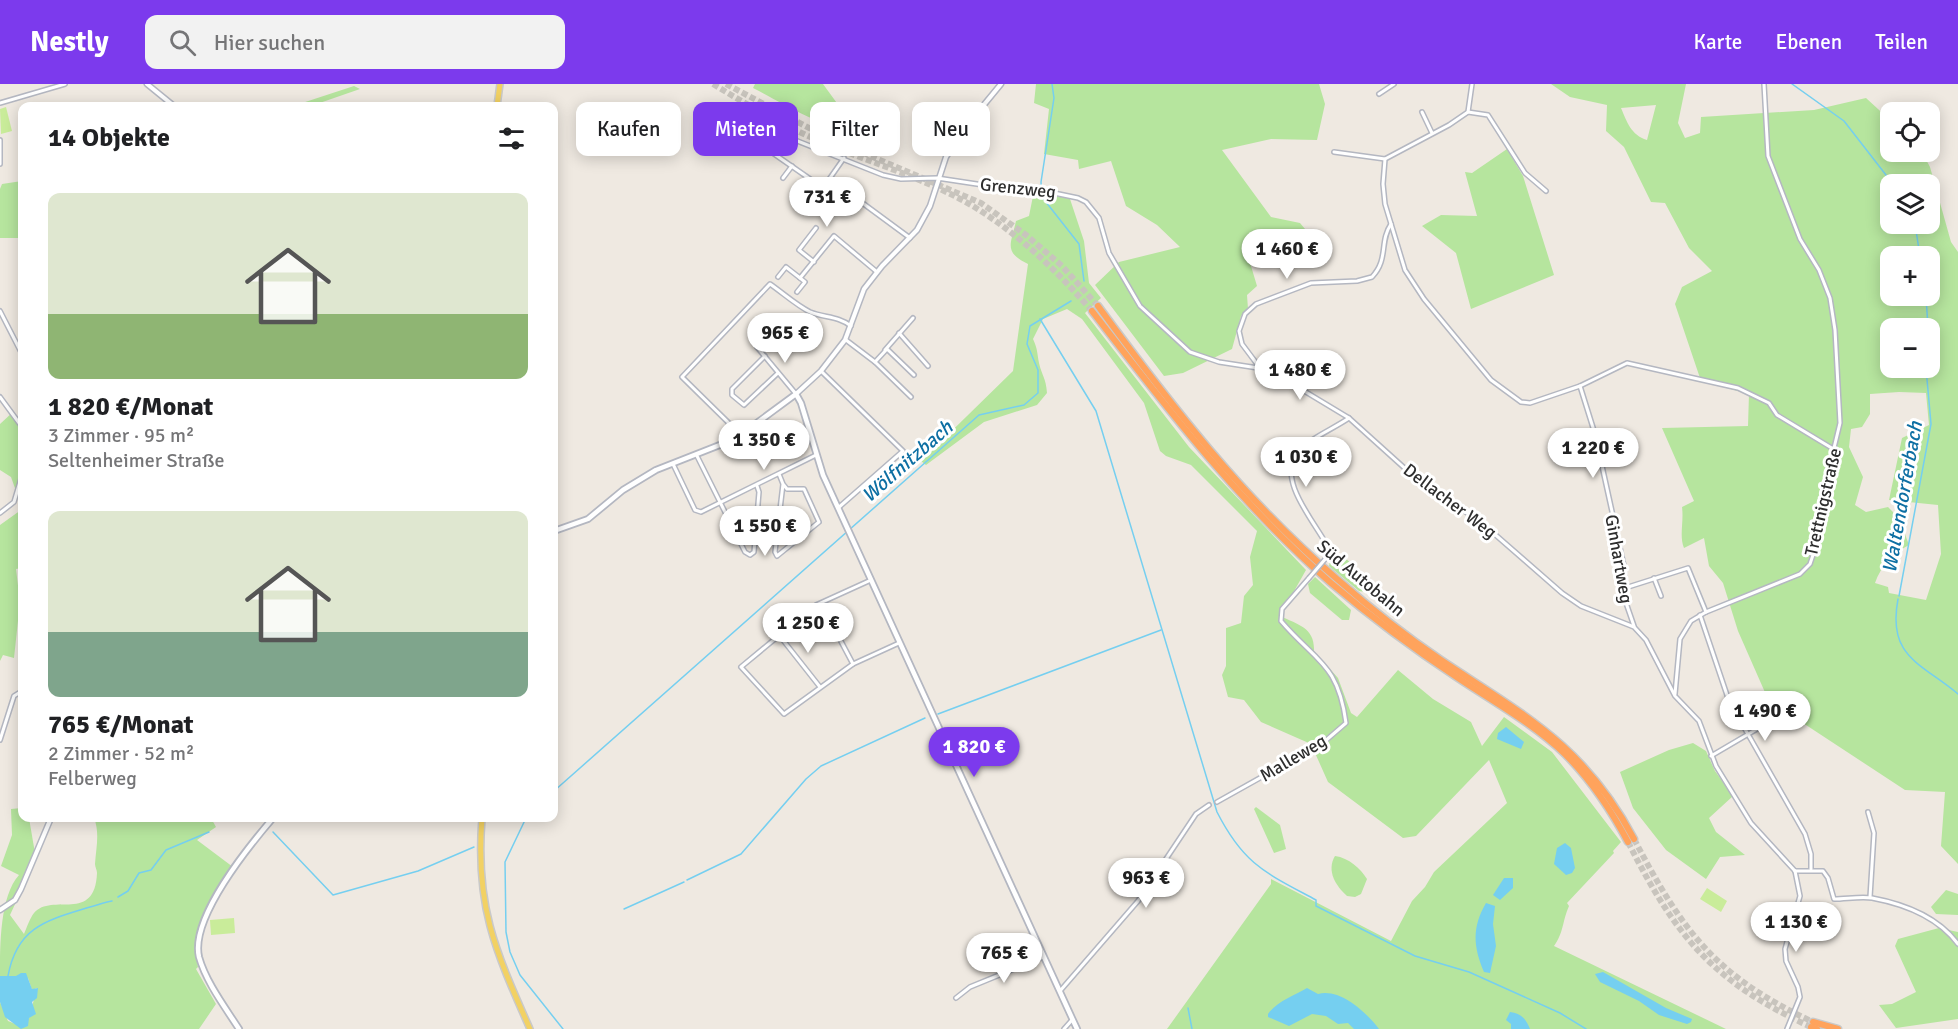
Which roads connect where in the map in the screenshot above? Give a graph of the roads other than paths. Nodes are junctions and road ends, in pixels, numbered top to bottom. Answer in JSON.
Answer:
{"nodes":[{"id":1,"x":65,"y":84,"type":"edge"},
{"id":2,"x":147,"y":84,"type":"edge"},
{"id":3,"x":500,"y":84,"type":"edge"},
{"id":4,"x":1001,"y":84,"type":"edge"},
{"id":5,"x":1394,"y":84,"type":"edge"},
{"id":6,"x":1472,"y":84,"type":"edge"},
{"id":7,"x":1764,"y":84,"type":"edge"},
{"id":8,"x":1379,"y":93,"type":"dead end"},
{"id":9,"x":169,"y":102,"type":"edge"},
{"id":10,"x":498,"y":102,"type":"edge"},
{"id":11,"x":0,"y":103,"type":"edge"},
{"id":12,"x":1422,"y":112,"type":"dead end"},
{"id":13,"x":1468,"y":112,"type":"junction"},
{"id":14,"x":1432,"y":133,"type":"junction"},
{"id":15,"x":0,"y":140,"type":"edge"},
{"id":16,"x":798,"y":141,"type":"edge"},
{"id":17,"x":1334,"y":152,"type":"dead end"},
{"id":18,"x":778,"y":156,"type":"edge"},
{"id":19,"x":843,"y":158,"type":"junction"},
{"id":20,"x":1385,"y":159,"type":"junction"},
{"id":21,"x":0,"y":164,"type":"edge"},
{"id":22,"x":792,"y":166,"type":"junction"},
{"id":23,"x":783,"y":178,"type":"dead end"},
{"id":24,"x":937,"y":178,"type":"junction"},
{"id":25,"x":1546,"y":191,"type":"dead end"},
{"id":26,"x":853,"y":196,"type":"dead end"},
{"id":27,"x":1391,"y":224,"type":"junction"},
{"id":28,"x":816,"y":228,"type":"dead end"},
{"id":29,"x":910,"y":238,"type":"junction"},
{"id":30,"x":814,"y":262,"type":"junction"},
{"id":31,"x":877,"y":272,"type":"junction"},
{"id":32,"x":778,"y":278,"type":"dead end"},
{"id":33,"x":801,"y":278,"type":"junction"},
{"id":34,"x":797,"y":292,"type":"dead end"},
{"id":35,"x":1095,"y":308,"type":"tunnel mouth"},
{"id":36,"x":0,"y":310,"type":"edge"},
{"id":37,"x":913,"y":318,"type":"dead end"},
{"id":38,"x":852,"y":327,"type":"junction"},
{"id":39,"x":899,"y":333,"type":"junction"},
{"id":40,"x":845,"y":340,"type":"junction"},
{"id":41,"x":18,"y":346,"type":"edge"},
{"id":42,"x":757,"y":347,"type":"dead end"},
{"id":43,"x":884,"y":352,"type":"junction"},
{"id":44,"x":765,"y":356,"type":"junction"},
{"id":45,"x":875,"y":362,"type":"junction"},
{"id":46,"x":928,"y":366,"type":"dead end"},
{"id":47,"x":1260,"y":368,"type":"junction"},
{"id":48,"x":821,"y":372,"type":"junction"},
{"id":49,"x":778,"y":373,"type":"junction"},
{"id":50,"x":914,"y":375,"type":"dead end"},
{"id":51,"x":1580,"y":386,"type":"junction"},
{"id":52,"x":796,"y":394,"type":"junction"},
{"id":53,"x":0,"y":397,"type":"edge"},
{"id":54,"x":911,"y":397,"type":"dead end"},
{"id":55,"x":1349,"y":418,"type":"junction"},
{"id":56,"x":18,"y":422,"type":"edge"},
{"id":57,"x":741,"y":435,"type":"junction"},
{"id":58,"x":1835,"y":450,"type":"junction"},
{"id":59,"x":816,"y":455,"type":"junction"},
{"id":60,"x":697,"y":456,"type":"junction"},
{"id":61,"x":673,"y":464,"type":"junction"},
{"id":62,"x":779,"y":474,"type":"junction"},
{"id":63,"x":783,"y":484,"type":"junction"},
{"id":64,"x":757,"y":486,"type":"junction"},
{"id":65,"x":18,"y":488,"type":"edge"},
{"id":66,"x":722,"y":504,"type":"junction"},
{"id":67,"x":838,"y":508,"type":"junction"},
{"id":68,"x":0,"y":513,"type":"edge"},
{"id":69,"x":558,"y":530,"type":"edge"},
{"id":70,"x":1654,"y":578,"type":"junction"},
{"id":71,"x":871,"y":580,"type":"junction"},
{"id":72,"x":1625,"y":588,"type":"junction"},
{"id":73,"x":1661,"y":596,"type":"dead end"},
{"id":74,"x":1706,"y":612,"type":"junction"},
{"id":75,"x":1700,"y":615,"type":"junction"},
{"id":76,"x":1634,"y":627,"type":"junction"},
{"id":77,"x":835,"y":630,"type":"dead end"},
{"id":78,"x":778,"y":635,"type":"junction"},
{"id":79,"x":899,"y":643,"type":"junction"},
{"id":80,"x":853,"y":664,"type":"junction"},
{"id":81,"x":820,"y":687,"type":"junction"},
{"id":82,"x":18,"y":694,"type":"edge"},
{"id":83,"x":1675,"y":696,"type":"junction"},
{"id":84,"x":1779,"y":716,"type":"dead end"},
{"id":85,"x":1747,"y":735,"type":"junction"},
{"id":86,"x":0,"y":740,"type":"edge"},
{"id":87,"x":1711,"y":756,"type":"junction"},
{"id":88,"x":1217,"y":802,"type":"dead end"},
{"id":89,"x":1209,"y":805,"type":"dead end"},
{"id":90,"x":1868,"y":812,"type":"dead end"},
{"id":91,"x":49,"y":822,"type":"edge"},
{"id":92,"x":270,"y":822,"type":"edge"},
{"id":93,"x":482,"y":822,"type":"edge"},
{"id":94,"x":1631,"y":841,"type":"tunnel mouth"},
{"id":95,"x":1811,"y":869,"type":"junction"},
{"id":96,"x":1795,"y":871,"type":"junction"},
{"id":97,"x":1870,"y":897,"type":"junction"},
{"id":98,"x":0,"y":910,"type":"edge"},
{"id":99,"x":1958,"y":944,"type":"edge"},
{"id":100,"x":1044,"y":956,"type":"junction"},
{"id":101,"x":1060,"y":992,"type":"junction"},
{"id":102,"x":956,"y":998,"type":"dead end"},
{"id":103,"x":1073,"y":1019,"type":"junction"},
{"id":104,"x":1814,"y":1026,"type":"tunnel mouth"},
{"id":105,"x":239,"y":1029,"type":"edge"},
{"id":106,"x":530,"y":1029,"type":"edge"},
{"id":107,"x":1064,"y":1029,"type":"edge"},
{"id":108,"x":1077,"y":1029,"type":"edge"},
{"id":109,"x":1787,"y":1029,"type":"edge"},
{"id":110,"x":1838,"y":1029,"type":"edge"}],
"edges":[{"from":1,"to":11,"type":"street"},
{"from":2,"to":9,"type":"street"},
{"from":3,"to":10,"type":"main road"},
{"from":4,"to":24,"type":"street"},
{"from":5,"to":8,"type":"street"},
{"from":6,"to":13,"type":"street"},
{"from":7,"to":58,"type":"street","name":"Trettnigstraße"},
{"from":12,"to":14,"type":"street"},
{"from":13,"to":14,"type":"street"},
{"from":13,"to":25,"type":"street"},
{"from":14,"to":20,"type":"street"},
{"from":15,"to":21,"type":"street"},
{"from":16,"to":19,"type":"street","name":"Grenzweg"},
{"from":17,"to":20,"type":"street"},
{"from":18,"to":22,"type":"street"},
{"from":19,"to":22,"type":"street"},
{"from":19,"to":24,"type":"street","name":"Grenzweg"},
{"from":20,"to":27,"type":"street"},
{"from":22,"to":23,"type":"street"},
{"from":24,"to":29,"type":"street"},
{"from":24,"to":47,"type":"street","name":"Grenzweg"},
{"from":26,"to":29,"type":"street"},
{"from":27,"to":47,"type":"street","name":"Dellacher Weg"},
{"from":27,"to":51,"type":"street"},
{"from":28,"to":30,"type":"street"},
{"from":29,"to":31,"type":"street"},
{"from":30,"to":31,"type":"street"},
{"from":30,"to":33,"type":"street"},
{"from":31,"to":38,"type":"street"},
{"from":32,"to":33,"type":"street"},
{"from":33,"to":34,"type":"street"},
{"from":35,"to":94,"type":"highway","name":"Süd Autobahn"},
{"from":36,"to":41,"type":"street"},
{"from":37,"to":39,"type":"street"},
{"from":38,"to":40,"type":"street"},
{"from":38,"to":57,"type":"street"},
{"from":39,"to":43,"type":"street"},
{"from":39,"to":46,"type":"street"},
{"from":40,"to":45,"type":"street"},
{"from":40,"to":48,"type":"street"},
{"from":42,"to":44,"type":"street"},
{"from":43,"to":45,"type":"street"},
{"from":43,"to":50,"type":"street"},
{"from":44,"to":49,"type":"street"},
{"from":44,"to":49,"type":"street"},
{"from":45,"to":54,"type":"street"},
{"from":47,"to":55,"type":"street","name":"Dellacher Weg"},
{"from":48,"to":52,"type":"street"},
{"from":48,"to":67,"type":"street"},
{"from":49,"to":52,"type":"street"},
{"from":51,"to":58,"type":"street"},
{"from":51,"to":72,"type":"street","name":"Ginhartweg"},
{"from":52,"to":57,"type":"main road"},
{"from":52,"to":59,"type":"main road"},
{"from":53,"to":56,"type":"street"},
{"from":55,"to":76,"type":"street","name":"Dellacher Weg"},
{"from":55,"to":88,"type":"street","name":"Malleweg","bridge":true},
{"from":57,"to":60,"type":"main road"},
{"from":58,"to":74,"type":"street","name":"Trettnigstraße"},
{"from":59,"to":62,"type":"street"},
{"from":59,"to":67,"type":"main road"},
{"from":60,"to":61,"type":"main road"},
{"from":60,"to":66,"type":"street"},
{"from":61,"to":66,"type":"street"},
{"from":61,"to":69,"type":"main road"},
{"from":62,"to":63,"type":"street"},
{"from":62,"to":64,"type":"street"},
{"from":63,"to":63,"type":"street"},
{"from":64,"to":66,"type":"street"},
{"from":64,"to":66,"type":"street"},
{"from":65,"to":68,"type":"street"},
{"from":67,"to":71,"type":"main road"},
{"from":70,"to":72,"type":"street"},
{"from":70,"to":73,"type":"street"},
{"from":70,"to":74,"type":"street"},
{"from":71,"to":78,"type":"street"},
{"from":71,"to":79,"type":"main road"},
{"from":72,"to":76,"type":"street","name":"Ginhartweg"},
{"from":74,"to":75,"type":"street","name":"Trettnigstraße"},
{"from":75,"to":83,"type":"street","name":"Trettnigstraße"},
{"from":75,"to":85,"type":"street"},
{"from":76,"to":83,"type":"street"},
{"from":77,"to":80,"type":"street"},
{"from":78,"to":81,"type":"street"},
{"from":78,"to":81,"type":"street"},
{"from":79,"to":80,"type":"street"},
{"from":79,"to":100,"type":"main road"},
{"from":80,"to":81,"type":"street"},
{"from":82,"to":86,"type":"street"},
{"from":83,"to":87,"type":"street"},
{"from":84,"to":85,"type":"street"},
{"from":85,"to":87,"type":"street"},
{"from":85,"to":95,"type":"street"},
{"from":87,"to":96,"type":"street"},
{"from":89,"to":101,"type":"street"},
{"from":90,"to":97,"type":"street"},
{"from":91,"to":98,"type":"street"},
{"from":92,"to":105,"type":"main road"},
{"from":93,"to":106,"type":"main road"},
{"from":95,"to":96,"type":"street"},
{"from":95,"to":97,"type":"street"},
{"from":96,"to":109,"type":"street"},
{"from":97,"to":99,"type":"street"},
{"from":100,"to":101,"type":"main road"},
{"from":100,"to":102,"type":"street"},
{"from":101,"to":103,"type":"main road"},
{"from":103,"to":107,"type":"street"},
{"from":103,"to":108,"type":"main road"},
{"from":104,"to":110,"type":"highway"}]}
